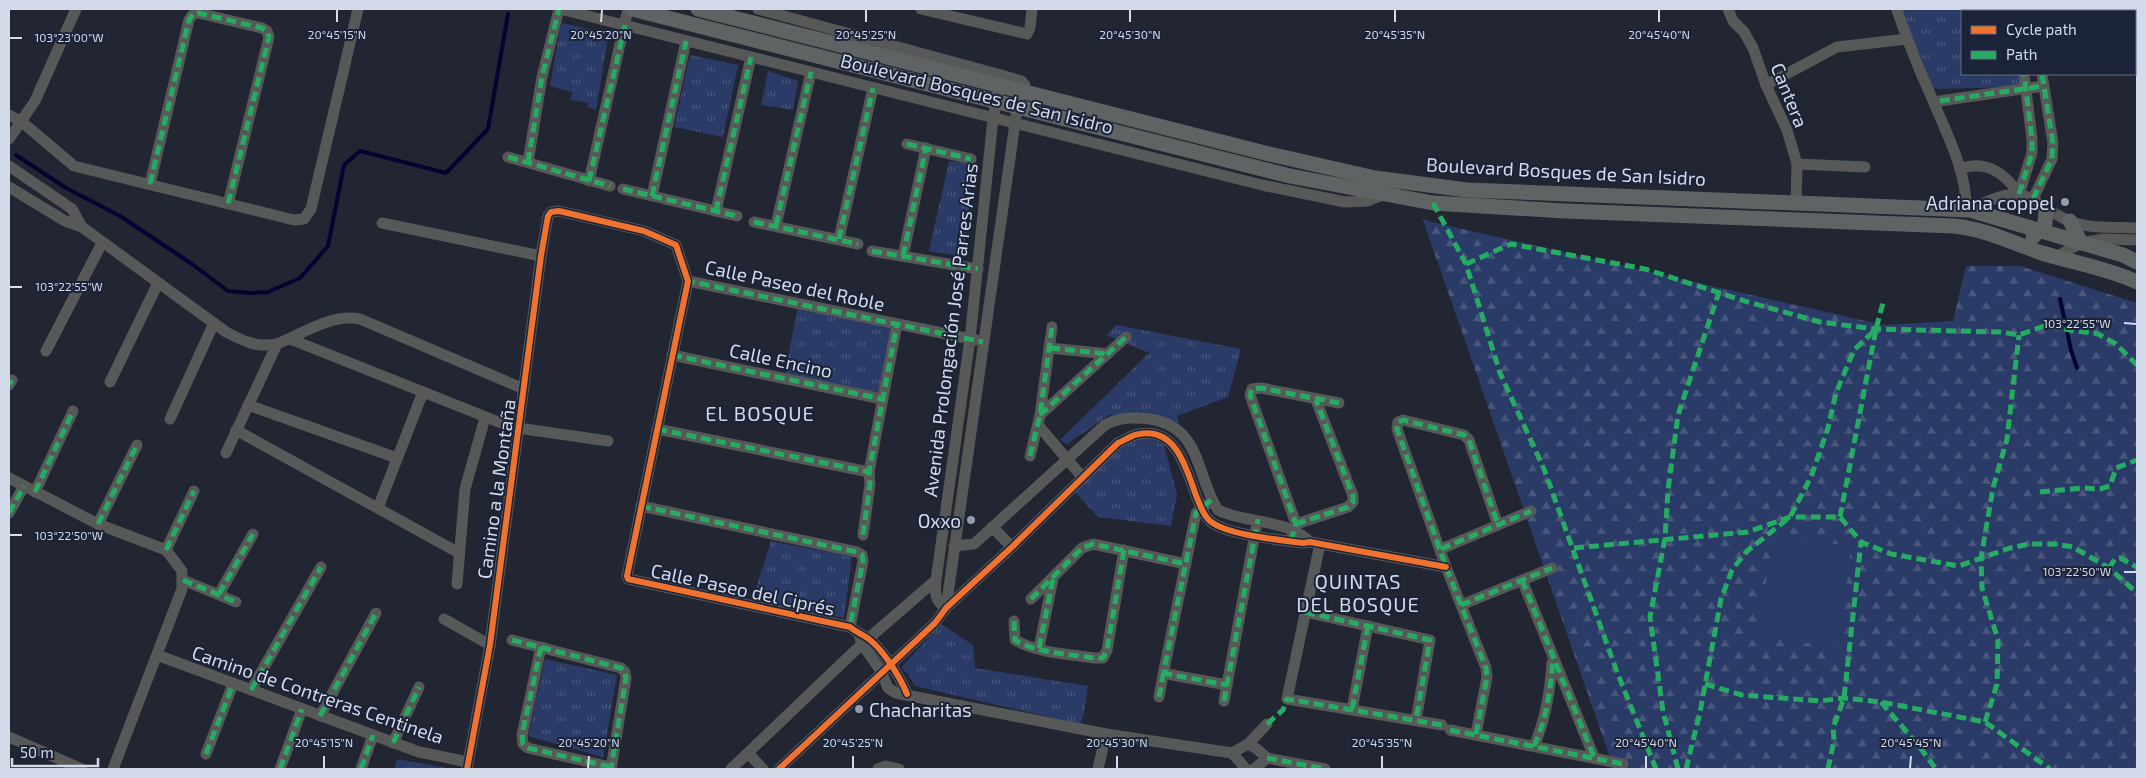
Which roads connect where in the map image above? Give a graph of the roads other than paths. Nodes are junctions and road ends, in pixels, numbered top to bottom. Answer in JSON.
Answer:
{"nodes":[{"id":1,"x":76,"y":9,"type":"edge"},
{"id":2,"x":358,"y":9,"type":"edge"},
{"id":3,"x":559,"y":9,"type":"edge"},
{"id":4,"x":628,"y":9,"type":"edge"},
{"id":5,"x":632,"y":9,"type":"edge"},
{"id":6,"x":698,"y":9,"type":"edge"},
{"id":7,"x":758,"y":9,"type":"edge"},
{"id":8,"x":921,"y":9,"type":"edge"},
{"id":9,"x":1032,"y":9,"type":"edge"},
{"id":10,"x":1728,"y":9,"type":"edge"},
{"id":11,"x":1897,"y":10,"type":"edge"},
{"id":12,"x":728,"y":12,"type":"edge"},
{"id":13,"x":625,"y":25,"type":"junction"},
{"id":14,"x":1907,"y":39,"type":"junction"},
{"id":15,"x":686,"y":41,"type":"junction"},
{"id":16,"x":751,"y":58,"type":"junction"},
{"id":17,"x":811,"y":72,"type":"junction"},
{"id":18,"x":2024,"y":75,"type":"edge"},
{"id":19,"x":2042,"y":75,"type":"edge"},
{"id":20,"x":1766,"y":85,"type":"junction"},
{"id":21,"x":2043,"y":86,"type":"junction"},
{"id":22,"x":999,"y":87,"type":"junction"},
{"id":23,"x":873,"y":88,"type":"junction"},
{"id":24,"x":2025,"y":90,"type":"junction"},
{"id":25,"x":1019,"y":93,"type":"junction"},
{"id":26,"x":1940,"y":101,"type":"dead end"},
{"id":27,"x":9,"y":115,"type":"edge"},
{"id":28,"x":993,"y":119,"type":"junction"},
{"id":29,"x":22,"y":122,"type":"junction"},
{"id":30,"x":1015,"y":124,"type":"junction"},
{"id":31,"x":9,"y":139,"type":"edge"},
{"id":32,"x":907,"y":144,"type":"dead end"},
{"id":33,"x":926,"y":148,"type":"junction"},
{"id":34,"x":508,"y":157,"type":"dead end"},
{"id":35,"x":971,"y":159,"type":"dead end"},
{"id":36,"x":528,"y":162,"type":"junction"},
{"id":37,"x":1797,"y":164,"type":"junction"},
{"id":38,"x":9,"y":166,"type":"edge"},
{"id":39,"x":1865,"y":167,"type":"dead end"},
{"id":40,"x":1960,"y":169,"type":"junction"},
{"id":41,"x":589,"y":181,"type":"junction"},
{"id":42,"x":150,"y":184,"type":"junction"},
{"id":43,"x":610,"y":186,"type":"dead end"},
{"id":44,"x":9,"y":187,"type":"edge"},
{"id":45,"x":623,"y":189,"type":"dead end"},
{"id":46,"x":1385,"y":194,"type":"junction"},
{"id":47,"x":2019,"y":194,"type":"junction"},
{"id":48,"x":652,"y":196,"type":"junction"},
{"id":49,"x":2033,"y":199,"type":"junction"},
{"id":50,"x":1796,"y":202,"type":"junction"},
{"id":51,"x":228,"y":204,"type":"junction"},
{"id":52,"x":2046,"y":209,"type":"junction"},
{"id":53,"x":1968,"y":210,"type":"junction"},
{"id":54,"x":716,"y":211,"type":"junction"},
{"id":55,"x":738,"y":216,"type":"dead end"},
{"id":56,"x":2070,"y":221,"type":"junction"},
{"id":57,"x":382,"y":222,"type":"dead end"},
{"id":58,"x":754,"y":222,"type":"dead end"},
{"id":59,"x":776,"y":225,"type":"junction"},
{"id":60,"x":82,"y":227,"type":"junction"},
{"id":61,"x":2137,"y":228,"type":"edge"},
{"id":62,"x":2039,"y":231,"type":"junction"},
{"id":63,"x":839,"y":239,"type":"junction"},
{"id":64,"x":2137,"y":240,"type":"edge"},
{"id":65,"x":102,"y":243,"type":"junction"},
{"id":66,"x":2081,"y":243,"type":"junction"},
{"id":67,"x":858,"y":244,"type":"dead end"},
{"id":68,"x":2021,"y":245,"type":"junction"},
{"id":69,"x":872,"y":251,"type":"dead end"},
{"id":70,"x":540,"y":256,"type":"junction"},
{"id":71,"x":903,"y":256,"type":"junction"},
{"id":72,"x":2056,"y":257,"type":"junction"},
{"id":73,"x":2137,"y":262,"type":"edge"},
{"id":74,"x":978,"y":269,"type":"junction"},
{"id":75,"x":688,"y":280,"type":"junction"},
{"id":76,"x":2137,"y":282,"type":"edge"},
{"id":77,"x":158,"y":283,"type":"junction"},
{"id":78,"x":214,"y":323,"type":"junction"},
{"id":79,"x":897,"y":324,"type":"junction"},
{"id":80,"x":1052,"y":327,"type":"dead end"},
{"id":81,"x":1126,"y":337,"type":"dead end"},
{"id":82,"x":290,"y":339,"type":"junction"},
{"id":83,"x":970,"y":339,"type":"junction"},
{"id":84,"x":983,"y":342,"type":"junction"},
{"id":85,"x":277,"y":344,"type":"junction"},
{"id":86,"x":1050,"y":348,"type":"junction"},
{"id":87,"x":46,"y":351,"type":"dead end"},
{"id":88,"x":1108,"y":354,"type":"junction"},
{"id":89,"x":672,"y":355,"type":"junction"},
{"id":90,"x":110,"y":382,"type":"dead end"},
{"id":91,"x":524,"y":389,"type":"junction"},
{"id":92,"x":423,"y":392,"type":"junction"},
{"id":93,"x":882,"y":399,"type":"junction"},
{"id":94,"x":1316,"y":400,"type":"junction"},
{"id":95,"x":1339,"y":403,"type":"dead end"},
{"id":96,"x":248,"y":405,"type":"junction"},
{"id":97,"x":72,"y":411,"type":"dead end"},
{"id":98,"x":485,"y":418,"type":"junction"},
{"id":99,"x":1140,"y":418,"type":"junction"},
{"id":100,"x":170,"y":419,"type":"dead end"},
{"id":101,"x":1039,"y":420,"type":"junction"},
{"id":102,"x":1105,"y":425,"type":"junction"},
{"id":103,"x":519,"y":429,"type":"junction"},
{"id":104,"x":657,"y":429,"type":"junction"},
{"id":105,"x":236,"y":430,"type":"junction"},
{"id":106,"x":1139,"y":434,"type":"junction"},
{"id":107,"x":608,"y":441,"type":"dead end"},
{"id":108,"x":1118,"y":443,"type":"junction"},
{"id":109,"x":137,"y":445,"type":"dead end"},
{"id":110,"x":226,"y":453,"type":"dead end"},
{"id":111,"x":1030,"y":456,"type":"dead end"},
{"id":112,"x":398,"y":458,"type":"junction"},
{"id":113,"x":1068,"y":458,"type":"junction"},
{"id":114,"x":1200,"y":463,"type":"junction"},
{"id":115,"x":649,"y":468,"type":"joint"},
{"id":116,"x":1187,"y":468,"type":"junction"},
{"id":117,"x":869,"y":472,"type":"junction"},
{"id":118,"x":9,"y":478,"type":"edge"},
{"id":119,"x":1083,"y":478,"type":"junction"},
{"id":120,"x":24,"y":486,"type":"junction"},
{"id":121,"x":194,"y":491,"type":"dead end"},
{"id":122,"x":35,"y":492,"type":"junction"},
{"id":123,"x":1211,"y":500,"type":"junction"},
{"id":124,"x":641,"y":506,"type":"junction"},
{"id":125,"x":378,"y":508,"type":"junction"},
{"id":126,"x":1201,"y":508,"type":"junction"},
{"id":127,"x":1532,"y":511,"type":"dead end"},
{"id":128,"x":9,"y":513,"type":"edge"},
{"id":129,"x":1258,"y":519,"type":"junction"},
{"id":130,"x":98,"y":524,"type":"junction"},
{"id":131,"x":1498,"y":525,"type":"junction"},
{"id":132,"x":992,"y":527,"type":"junction"},
{"id":133,"x":1294,"y":532,"type":"junction"},
{"id":134,"x":253,"y":534,"type":"dead end"},
{"id":135,"x":862,"y":535,"type":"dead end"},
{"id":136,"x":1255,"y":536,"type":"junction"},
{"id":137,"x":1315,"y":543,"type":"junction"},
{"id":138,"x":954,"y":546,"type":"junction"},
{"id":139,"x":1012,"y":547,"type":"junction"},
{"id":140,"x":1441,"y":549,"type":"junction"},
{"id":141,"x":166,"y":550,"type":"junction"},
{"id":142,"x":1124,"y":550,"type":"junction"},
{"id":143,"x":459,"y":553,"type":"junction"},
{"id":144,"x":1186,"y":564,"type":"junction"},
{"id":145,"x":320,"y":567,"type":"dead end"},
{"id":146,"x":1446,"y":567,"type":"junction"},
{"id":147,"x":1552,"y":568,"type":"dead end"},
{"id":148,"x":1053,"y":579,"type":"junction"},
{"id":149,"x":183,"y":580,"type":"junction"},
{"id":150,"x":936,"y":580,"type":"junction"},
{"id":151,"x":1522,"y":580,"type":"junction"},
{"id":152,"x":456,"y":584,"type":"dead end"},
{"id":153,"x":219,"y":594,"type":"junction"},
{"id":154,"x":1031,"y":599,"type":"dead end"},
{"id":155,"x":236,"y":602,"type":"dead end"},
{"id":156,"x":1461,"y":605,"type":"junction"},
{"id":157,"x":946,"y":608,"type":"junction"},
{"id":158,"x":1305,"y":612,"type":"junction"},
{"id":159,"x":376,"y":613,"type":"dead end"},
{"id":160,"x":444,"y":619,"type":"dead end"},
{"id":161,"x":1014,"y":621,"type":"dead end"},
{"id":162,"x":1368,"y":626,"type":"junction"},
{"id":163,"x":850,"y":627,"type":"junction"},
{"id":164,"x":512,"y":640,"type":"dead end"},
{"id":165,"x":864,"y":640,"type":"junction"},
{"id":166,"x":490,"y":645,"type":"junction"},
{"id":167,"x":540,"y":647,"type":"junction"},
{"id":168,"x":1038,"y":648,"type":"junction"},
{"id":169,"x":157,"y":655,"type":"junction"},
{"id":170,"x":1553,"y":659,"type":"junction"},
{"id":171,"x":886,"y":668,"type":"junction"},
{"id":172,"x":1166,"y":672,"type":"junction"},
{"id":173,"x":233,"y":684,"type":"junction"},
{"id":174,"x":1227,"y":685,"type":"junction"},
{"id":175,"x":419,"y":688,"type":"dead end"},
{"id":176,"x":251,"y":690,"type":"junction"},
{"id":177,"x":1159,"y":697,"type":"dead end"},
{"id":178,"x":1224,"y":701,"type":"dead end"},
{"id":179,"x":302,"y":709,"type":"junction"},
{"id":180,"x":1352,"y":709,"type":"junction"},
{"id":181,"x":320,"y":716,"type":"junction"},
{"id":182,"x":1416,"y":720,"type":"junction"},
{"id":183,"x":1267,"y":724,"type":"dead end"},
{"id":184,"x":1106,"y":734,"type":"junction"},
{"id":185,"x":1476,"y":734,"type":"junction"},
{"id":186,"x":373,"y":735,"type":"junction"},
{"id":187,"x":9,"y":737,"type":"edge"},
{"id":188,"x":393,"y":742,"type":"junction"},
{"id":189,"x":1248,"y":744,"type":"junction"},
{"id":190,"x":1534,"y":746,"type":"junction"},
{"id":191,"x":748,"y":753,"type":"junction"},
{"id":192,"x":1232,"y":753,"type":"junction"},
{"id":193,"x":206,"y":754,"type":"dead end"},
{"id":194,"x":1594,"y":756,"type":"junction"},
{"id":195,"x":1267,"y":758,"type":"junction"},
{"id":196,"x":1623,"y":764,"type":"dead end"},
{"id":197,"x":467,"y":766,"type":"edge"},
{"id":198,"x":611,"y":768,"type":"edge"},
{"id":199,"x":82,"y":769,"type":"edge"},
{"id":200,"x":113,"y":769,"type":"edge"},
{"id":201,"x":280,"y":769,"type":"edge"},
{"id":202,"x":361,"y":769,"type":"edge"},
{"id":203,"x":731,"y":769,"type":"edge"},
{"id":204,"x":762,"y":769,"type":"edge"},
{"id":205,"x":779,"y":769,"type":"edge"},
{"id":206,"x":878,"y":769,"type":"edge"},
{"id":207,"x":899,"y":769,"type":"edge"},
{"id":208,"x":1098,"y":769,"type":"edge"},
{"id":209,"x":1246,"y":769,"type":"edge"},
{"id":210,"x":1254,"y":769,"type":"edge"},
{"id":211,"x":1324,"y":769,"type":"edge"}],
"edges":[{"from":1,"to":29,"type":"street"},
{"from":2,"to":51,"type":"street"},
{"from":3,"to":13,"type":"street","name":"Boulevard Bosques de San Isidro"},
{"from":3,"to":36,"type":"street"},
{"from":4,"to":13,"type":"street"},
{"from":5,"to":22,"type":"main road","name":"Boulevard Bosques de San Isidro"},
{"from":6,"to":12,"type":"main road","name":"Boulevard Bosques de San Isidro"},
{"from":7,"to":22,"type":"street","name":"Boulevard Bosques de San Isidro"},
{"from":8,"to":9,"type":"street"},
{"from":10,"to":20,"type":"street","name":"Cantera"},
{"from":11,"to":14,"type":"street"},
{"from":12,"to":22,"type":"main road","name":"Boulevard Bosques de San Isidro"},
{"from":13,"to":15,"type":"street","name":"Boulevard Bosques de San Isidro"},
{"from":13,"to":41,"type":"street"},
{"from":14,"to":20,"type":"street"},
{"from":14,"to":40,"type":"street"},
{"from":15,"to":16,"type":"street","name":"Boulevard Bosques de San Isidro"},
{"from":15,"to":48,"type":"street"},
{"from":16,"to":17,"type":"street","name":"Boulevard Bosques de San Isidro"},
{"from":16,"to":54,"type":"street"},
{"from":17,"to":23,"type":"street","name":"Boulevard Bosques de San Isidro"},
{"from":17,"to":59,"type":"street"},
{"from":18,"to":24,"type":"street"},
{"from":19,"to":21,"type":"street"},
{"from":20,"to":37,"type":"street","name":"Cantera"},
{"from":21,"to":24,"type":"street"},
{"from":21,"to":49,"type":"street"},
{"from":22,"to":25,"type":"main road","name":"Boulevard Bosques de San Isidro"},
{"from":22,"to":28,"type":"street","name":"Avenida Prolongación José Parres Arias"},
{"from":23,"to":28,"type":"street","name":"Boulevard Bosques de San Isidro"},
{"from":23,"to":63,"type":"street"},
{"from":24,"to":26,"type":"street"},
{"from":24,"to":47,"type":"street"},
{"from":25,"to":30,"type":"street","name":"Avenida Prolongación José Parres Arias"},
{"from":25,"to":46,"type":"main road","name":"Boulevard Bosques de San Isidro"},
{"from":25,"to":50,"type":"main road","name":"Boulevard Bosques de San Isidro"},
{"from":27,"to":29,"type":"street"},
{"from":28,"to":30,"type":"street","name":"Boulevard Bosques de San Isidro"},
{"from":28,"to":74,"type":"street","name":"Avenida Prolongación José Parres Arias"},
{"from":29,"to":31,"type":"street"},
{"from":29,"to":42,"type":"street"},
{"from":30,"to":46,"type":"street","name":"Boulevard Bosques de San Isidro"},
{"from":30,"to":84,"type":"street","name":"Avenida Prolongación José Parres Arias"},
{"from":32,"to":33,"type":"street"},
{"from":33,"to":35,"type":"street"},
{"from":33,"to":71,"type":"street"},
{"from":34,"to":36,"type":"street"},
{"from":36,"to":41,"type":"street"},
{"from":37,"to":39,"type":"street"},
{"from":37,"to":50,"type":"street","name":"Cantera"},
{"from":38,"to":60,"type":"street"},
{"from":40,"to":47,"type":"street"},
{"from":40,"to":53,"type":"street"},
{"from":41,"to":43,"type":"street"},
{"from":42,"to":51,"type":"street"},
{"from":42,"to":51,"type":"street"},
{"from":44,"to":60,"type":"street"},
{"from":45,"to":48,"type":"street"},
{"from":46,"to":68,"type":"main road","name":"Boulevard Bosques de San Isidro"},
{"from":47,"to":49,"type":"street"},
{"from":47,"to":53,"type":"street"},
{"from":48,"to":54,"type":"street"},
{"from":49,"to":52,"type":"street"},
{"from":50,"to":53,"type":"main road","name":"Boulevard Bosques de San Isidro"},
{"from":52,"to":56,"type":"street"},
{"from":52,"to":62,"type":"main road"},
{"from":53,"to":62,"type":"main road","name":"Boulevard Bosques de San Isidro"},
{"from":54,"to":55,"type":"street"},
{"from":56,"to":61,"type":"street"},
{"from":56,"to":66,"type":"main road"},
{"from":57,"to":70,"type":"street"},
{"from":58,"to":59,"type":"street"},
{"from":59,"to":63,"type":"street"},
{"from":60,"to":65,"type":"street"},
{"from":62,"to":66,"type":"main road","name":"Boulevard Bosques de San Isidro"},
{"from":62,"to":68,"type":"main road"},
{"from":63,"to":67,"type":"street"},
{"from":64,"to":66,"type":"street"},
{"from":65,"to":77,"type":"street"},
{"from":65,"to":87,"type":"street"},
{"from":66,"to":72,"type":"street"},
{"from":66,"to":73,"type":"main road","name":"Boulevard Bosques de San Isidro"},
{"from":68,"to":72,"type":"main road","name":"Boulevard Bosques de San Isidro"},
{"from":69,"to":71,"type":"street"},
{"from":70,"to":75,"type":"street","name":"Camino a la Montaña"},
{"from":70,"to":91,"type":"street","name":"Camino a la Montaña"},
{"from":71,"to":74,"type":"street"},
{"from":72,"to":76,"type":"main road","name":"Boulevard Bosques de San Isidro"},
{"from":74,"to":83,"type":"street","name":"Avenida Prolongación José Parres Arias"},
{"from":75,"to":79,"type":"street","name":"Calle Paseo del Roble"},
{"from":75,"to":89,"type":"street","name":"Calle Paseo del Roble"},
{"from":77,"to":78,"type":"street"},
{"from":77,"to":90,"type":"street"},
{"from":78,"to":85,"type":"street"},
{"from":78,"to":100,"type":"street"},
{"from":79,"to":83,"type":"street","name":"Calle Paseo del Roble"},
{"from":79,"to":93,"type":"street","name":"Calle Paseo del Roble"},
{"from":80,"to":86,"type":"street"},
{"from":81,"to":88,"type":"street"},
{"from":82,"to":85,"type":"street"},
{"from":82,"to":91,"type":"street"},
{"from":82,"to":92,"type":"street"},
{"from":83,"to":84,"type":"street","name":"Calle Paseo del Roble"},
{"from":83,"to":150,"type":"street","name":"Avenida Prolongación José Parres Arias"},
{"from":84,"to":138,"type":"street","name":"Avenida Prolongación José Parres Arias"},
{"from":85,"to":96,"type":"street"},
{"from":86,"to":88,"type":"street"},
{"from":86,"to":101,"type":"street"},
{"from":88,"to":101,"type":"street"},
{"from":89,"to":93,"type":"street","name":"Calle Encino"},
{"from":89,"to":104,"type":"street","name":"Calle Paseo del Roble"},
{"from":91,"to":103,"type":"street","name":"Camino a la Montaña"},
{"from":92,"to":98,"type":"street"},
{"from":92,"to":112,"type":"street"},
{"from":93,"to":117,"type":"street","name":"Calle Paseo del Roble"},
{"from":94,"to":95,"type":"street"},
{"from":94,"to":133,"type":"street"},
{"from":94,"to":133,"type":"street"},
{"from":96,"to":105,"type":"street"},
{"from":96,"to":112,"type":"street"},
{"from":97,"to":122,"type":"street"},
{"from":98,"to":103,"type":"street"},
{"from":98,"to":143,"type":"street"},
{"from":99,"to":102,"type":"street"},
{"from":99,"to":106,"type":"street"},
{"from":99,"to":114,"type":"street"},
{"from":101,"to":111,"type":"street"},
{"from":101,"to":113,"type":"street"},
{"from":102,"to":108,"type":"street"},
{"from":102,"to":113,"type":"street"},
{"from":103,"to":107,"type":"street"},
{"from":103,"to":166,"type":"street","name":"Camino a la Montaña"},
{"from":104,"to":115,"type":"street","name":"Calle Paseo del Roble"},
{"from":104,"to":117,"type":"street"},
{"from":105,"to":110,"type":"street"},
{"from":105,"to":125,"type":"street"},
{"from":106,"to":108,"type":"street"},
{"from":106,"to":116,"type":"street"},
{"from":108,"to":119,"type":"street"},
{"from":109,"to":130,"type":"street"},
{"from":112,"to":125,"type":"street"},
{"from":113,"to":119,"type":"street"},
{"from":113,"to":132,"type":"street"},
{"from":114,"to":116,"type":"street"},
{"from":114,"to":123,"type":"street"},
{"from":115,"to":124,"type":"street","name":"Calle Paseo del Ciprés"},
{"from":116,"to":126,"type":"street"},
{"from":117,"to":135,"type":"street","name":"Calle Paseo del Roble"},
{"from":118,"to":120,"type":"street"},
{"from":119,"to":139,"type":"street"},
{"from":120,"to":122,"type":"street"},
{"from":120,"to":128,"type":"street"},
{"from":121,"to":141,"type":"street"},
{"from":122,"to":130,"type":"street"},
{"from":123,"to":126,"type":"street"},
{"from":123,"to":129,"type":"street"},
{"from":124,"to":163,"type":"street","name":"Calle Paseo del Ciprés"},
{"from":124,"to":163,"type":"street","name":"Calle Paseo del Ciprés"},
{"from":125,"to":143,"type":"street"},
{"from":126,"to":136,"type":"street"},
{"from":126,"to":144,"type":"street"},
{"from":127,"to":131,"type":"street"},
{"from":129,"to":133,"type":"street"},
{"from":129,"to":136,"type":"street"},
{"from":130,"to":141,"type":"street"},
{"from":131,"to":140,"type":"street"},
{"from":131,"to":140,"type":"street"},
{"from":132,"to":138,"type":"street"},
{"from":132,"to":139,"type":"street"},
{"from":133,"to":136,"type":"street"},
{"from":133,"to":137,"type":"street"},
{"from":134,"to":153,"type":"street"},
{"from":136,"to":174,"type":"street"},
{"from":137,"to":146,"type":"street"},
{"from":137,"to":158,"type":"street"},
{"from":138,"to":157,"type":"street","name":"Avenida Prolongación José Parres Arias"},
{"from":139,"to":157,"type":"street"},
{"from":140,"to":146,"type":"street"},
{"from":141,"to":149,"type":"street"},
{"from":142,"to":144,"type":"street"},
{"from":142,"to":148,"type":"street"},
{"from":142,"to":168,"type":"street"},
{"from":143,"to":152,"type":"street"},
{"from":144,"to":172,"type":"street"},
{"from":145,"to":176,"type":"street"},
{"from":146,"to":156,"type":"street"},
{"from":147,"to":151,"type":"street"},
{"from":148,"to":154,"type":"street"},
{"from":148,"to":168,"type":"street"},
{"from":149,"to":153,"type":"street"},
{"from":149,"to":169,"type":"street"},
{"from":150,"to":157,"type":"street","name":"Avenida Prolongación José Parres Arias"},
{"from":150,"to":165,"type":"street"},
{"from":151,"to":156,"type":"street"},
{"from":151,"to":170,"type":"street"},
{"from":153,"to":155,"type":"street"},
{"from":156,"to":185,"type":"street"},
{"from":157,"to":171,"type":"street"},
{"from":158,"to":162,"type":"street"},
{"from":158,"to":180,"type":"street"},
{"from":159,"to":181,"type":"street"},
{"from":160,"to":166,"type":"street"},
{"from":161,"to":168,"type":"street"},
{"from":162,"to":180,"type":"street"},
{"from":162,"to":182,"type":"street"},
{"from":163,"to":165,"type":"street","name":"Calle Paseo del Ciprés"},
{"from":164,"to":167,"type":"street"},
{"from":165,"to":171,"type":"street","name":"Calle Paseo del Ciprés"},
{"from":165,"to":191,"type":"street"},
{"from":166,"to":197,"type":"street","name":"Camino a la Montaña"},
{"from":167,"to":198,"type":"street"},
{"from":167,"to":198,"type":"street"},
{"from":169,"to":173,"type":"street","name":"Camino de Contreras Centinela"},
{"from":169,"to":200,"type":"street"},
{"from":170,"to":190,"type":"street"},
{"from":170,"to":194,"type":"street"},
{"from":171,"to":184,"type":"street","name":"Calle Paseo del Ciprés"},
{"from":171,"to":205,"type":"street"},
{"from":172,"to":174,"type":"street"},
{"from":172,"to":177,"type":"street"},
{"from":173,"to":176,"type":"street","name":"Camino de Contreras Centinela"},
{"from":173,"to":193,"type":"street"},
{"from":174,"to":178,"type":"street"},
{"from":175,"to":188,"type":"street"},
{"from":176,"to":179,"type":"street","name":"Camino de Contreras Centinela"},
{"from":179,"to":181,"type":"street","name":"Camino de Contreras Centinela"},
{"from":179,"to":201,"type":"street"},
{"from":180,"to":182,"type":"street"},
{"from":181,"to":186,"type":"street","name":"Camino de Contreras Centinela"},
{"from":182,"to":185,"type":"street"},
{"from":183,"to":189,"type":"street"},
{"from":184,"to":192,"type":"street"},
{"from":184,"to":208,"type":"street"},
{"from":185,"to":190,"type":"street"},
{"from":186,"to":188,"type":"street","name":"Camino de Contreras Centinela"},
{"from":186,"to":202,"type":"street"},
{"from":187,"to":199,"type":"street"},
{"from":188,"to":197,"type":"street","name":"Camino de Contreras Centinela"},
{"from":189,"to":192,"type":"street"},
{"from":189,"to":195,"type":"street"},
{"from":190,"to":194,"type":"street"},
{"from":191,"to":203,"type":"street"},
{"from":191,"to":204,"type":"street"},
{"from":192,"to":209,"type":"street"},
{"from":194,"to":196,"type":"street"},
{"from":195,"to":210,"type":"street"},
{"from":195,"to":211,"type":"street"},
{"from":206,"to":207,"type":"street"}]}
